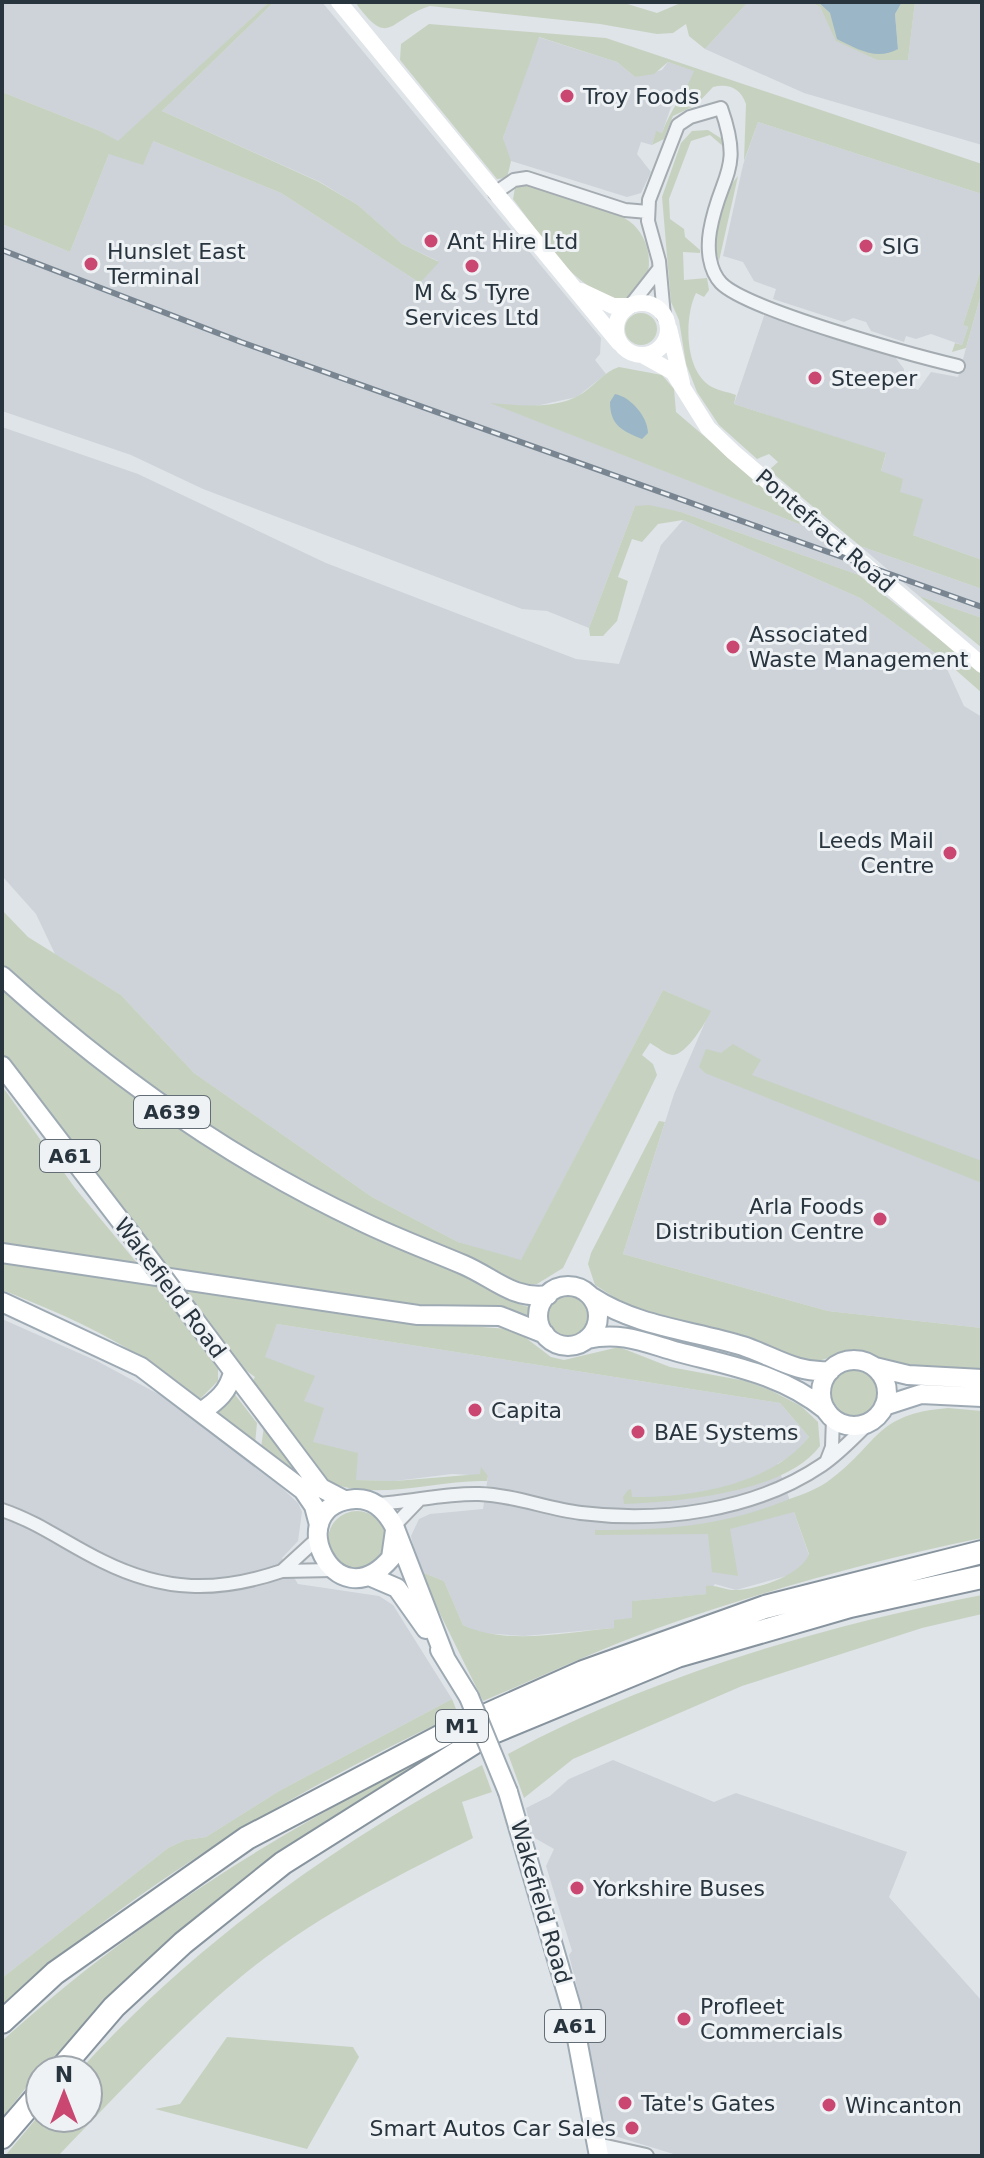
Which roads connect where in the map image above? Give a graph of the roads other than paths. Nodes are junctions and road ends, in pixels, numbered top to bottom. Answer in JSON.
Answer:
{"nodes":[{"id":1,"x":339,"y":2,"type":"edge"},
{"id":2,"x":495,"y":193,"type":"junction"},
{"id":3,"x":648,"y":212,"type":"junction"},
{"id":4,"x":659,"y":269,"type":"junction"},
{"id":5,"x":572,"y":287,"type":"junction"},
{"id":6,"x":629,"y":306,"type":"junction"},
{"id":7,"x":666,"y":320,"type":"junction"},
{"id":8,"x":619,"y":343,"type":"junction"},
{"id":9,"x":644,"y":356,"type":"junction"},
{"id":10,"x":958,"y":366,"type":"dead end"},
{"id":11,"x":682,"y":385,"type":"junction"},
{"id":12,"x":982,"y":665,"type":"edge"},
{"id":13,"x":2,"y":976,"type":"edge"},
{"id":14,"x":2,"y":1066,"type":"edge"},
{"id":15,"x":2,"y":1253,"type":"edge"},
{"id":16,"x":548,"y":1295,"type":"junction"},
{"id":17,"x":592,"y":1297,"type":"junction"},
{"id":18,"x":2,"y":1302,"type":"edge"},
{"id":19,"x":545,"y":1334,"type":"junction"},
{"id":20,"x":587,"y":1339,"type":"junction"},
{"id":21,"x":875,"y":1367,"type":"junction"},
{"id":22,"x":830,"y":1371,"type":"junction"},
{"id":23,"x":233,"y":1372,"type":"junction"},
{"id":24,"x":982,"y":1379,"type":"edge"},
{"id":25,"x":982,"y":1397,"type":"edge"},
{"id":26,"x":201,"y":1412,"type":"junction"},
{"id":27,"x":878,"y":1413,"type":"junction"},
{"id":28,"x":830,"y":1414,"type":"junction"},
{"id":29,"x":826,"y":1463,"type":"junction"},
{"id":30,"x":344,"y":1500,"type":"junction"},
{"id":31,"x":418,"y":1501,"type":"junction"},
{"id":32,"x":376,"y":1504,"type":"junction"},
{"id":33,"x":2,"y":1510,"type":"edge"},
{"id":34,"x":395,"y":1528,"type":"junction"},
{"id":35,"x":318,"y":1532,"type":"junction"},
{"id":36,"x":982,"y":1552,"type":"edge"},
{"id":37,"x":333,"y":1570,"type":"junction"},
{"id":38,"x":282,"y":1571,"type":"junction"},
{"id":39,"x":369,"y":1576,"type":"junction"},
{"id":40,"x":982,"y":1577,"type":"edge"},
{"id":41,"x":446,"y":1660,"type":"junction"},
{"id":42,"x":2,"y":2022,"type":"edge"},
{"id":43,"x":74,"y":2054,"type":"edge"},
{"id":44,"x":24,"y":2112,"type":"edge"},
{"id":45,"x":2,"y":2137,"type":"edge"},
{"id":46,"x":598,"y":2150,"type":"edge"},
{"id":47,"x":646,"y":2156,"type":"edge"}],
"edges":[{"from":1,"to":2,"type":"main road"},
{"from":2,"to":3,"type":"street"},
{"from":2,"to":5,"type":"main road"},
{"from":3,"to":4,"type":"street"},
{"from":3,"to":10,"type":"street"},
{"from":4,"to":6,"type":"street"},
{"from":4,"to":7,"type":"street"},
{"from":5,"to":6,"type":"main road"},
{"from":5,"to":8,"type":"main road"},
{"from":6,"to":7,"type":"main road"},
{"from":6,"to":8,"type":"main road"},
{"from":7,"to":9,"type":"main road"},
{"from":7,"to":11,"type":"main road","name":"Pontefract Road"},
{"from":8,"to":9,"type":"main road"},
{"from":9,"to":11,"type":"main road","name":"Pontefract Road"},
{"from":11,"to":12,"type":"main road","name":"Pontefract Road"},
{"from":13,"to":16,"type":"main road","number":"A639"},
{"from":14,"to":23,"type":"main road","name":"Wakefield Road","number":"A61","bridge":true},
{"from":15,"to":19,"type":"main road"},
{"from":16,"to":17,"type":"main road"},
{"from":16,"to":19,"type":"main road"},
{"from":17,"to":20,"type":"main road"},
{"from":17,"to":22,"type":"main road"},
{"from":18,"to":26,"type":"main road"},
{"from":19,"to":20,"type":"main road"},
{"from":20,"to":28,"type":"main road"},
{"from":21,"to":22,"type":"main road"},
{"from":21,"to":24,"type":"main road"},
{"from":21,"to":27,"type":"main road"},
{"from":22,"to":28,"type":"main road"},
{"from":23,"to":26,"type":"main road"},
{"from":23,"to":30,"type":"main road","name":"Wakefield Road","number":"A61"},
{"from":25,"to":27,"type":"main road"},
{"from":26,"to":35,"type":"main road"},
{"from":27,"to":28,"type":"main road"},
{"from":27,"to":29,"type":"street"},
{"from":28,"to":29,"type":"street"},
{"from":29,"to":31,"type":"street"},
{"from":30,"to":32,"type":"main road","name":"Wakefield Road","number":"A61"},
{"from":30,"to":35,"type":"main road"},
{"from":31,"to":32,"type":"street"},
{"from":31,"to":34,"type":"street"},
{"from":32,"to":34,"type":"main road","name":"Wakefield Road","number":"A61"},
{"from":33,"to":38,"type":"street"},
{"from":34,"to":39,"type":"main road"},
{"from":34,"to":41,"type":"main road","name":"Wakefield Road","number":"A61"},
{"from":35,"to":37,"type":"main road"},
{"from":35,"to":38,"type":"street"},
{"from":36,"to":42,"type":"highway","number":"M1"},
{"from":37,"to":38,"type":"street"},
{"from":37,"to":39,"type":"main road","name":"Wakefield Road","number":"A61"},
{"from":39,"to":41,"type":"main road","name":"Wakefield Road","number":"A61"},
{"from":40,"to":43,"type":"highway","number":"M1"},
{"from":41,"to":46,"type":"main road","name":"Wakefield Road","number":"A61","bridge":true},
{"from":44,"to":45,"type":"highway"},
{"from":46,"to":47,"type":"street"}]}
